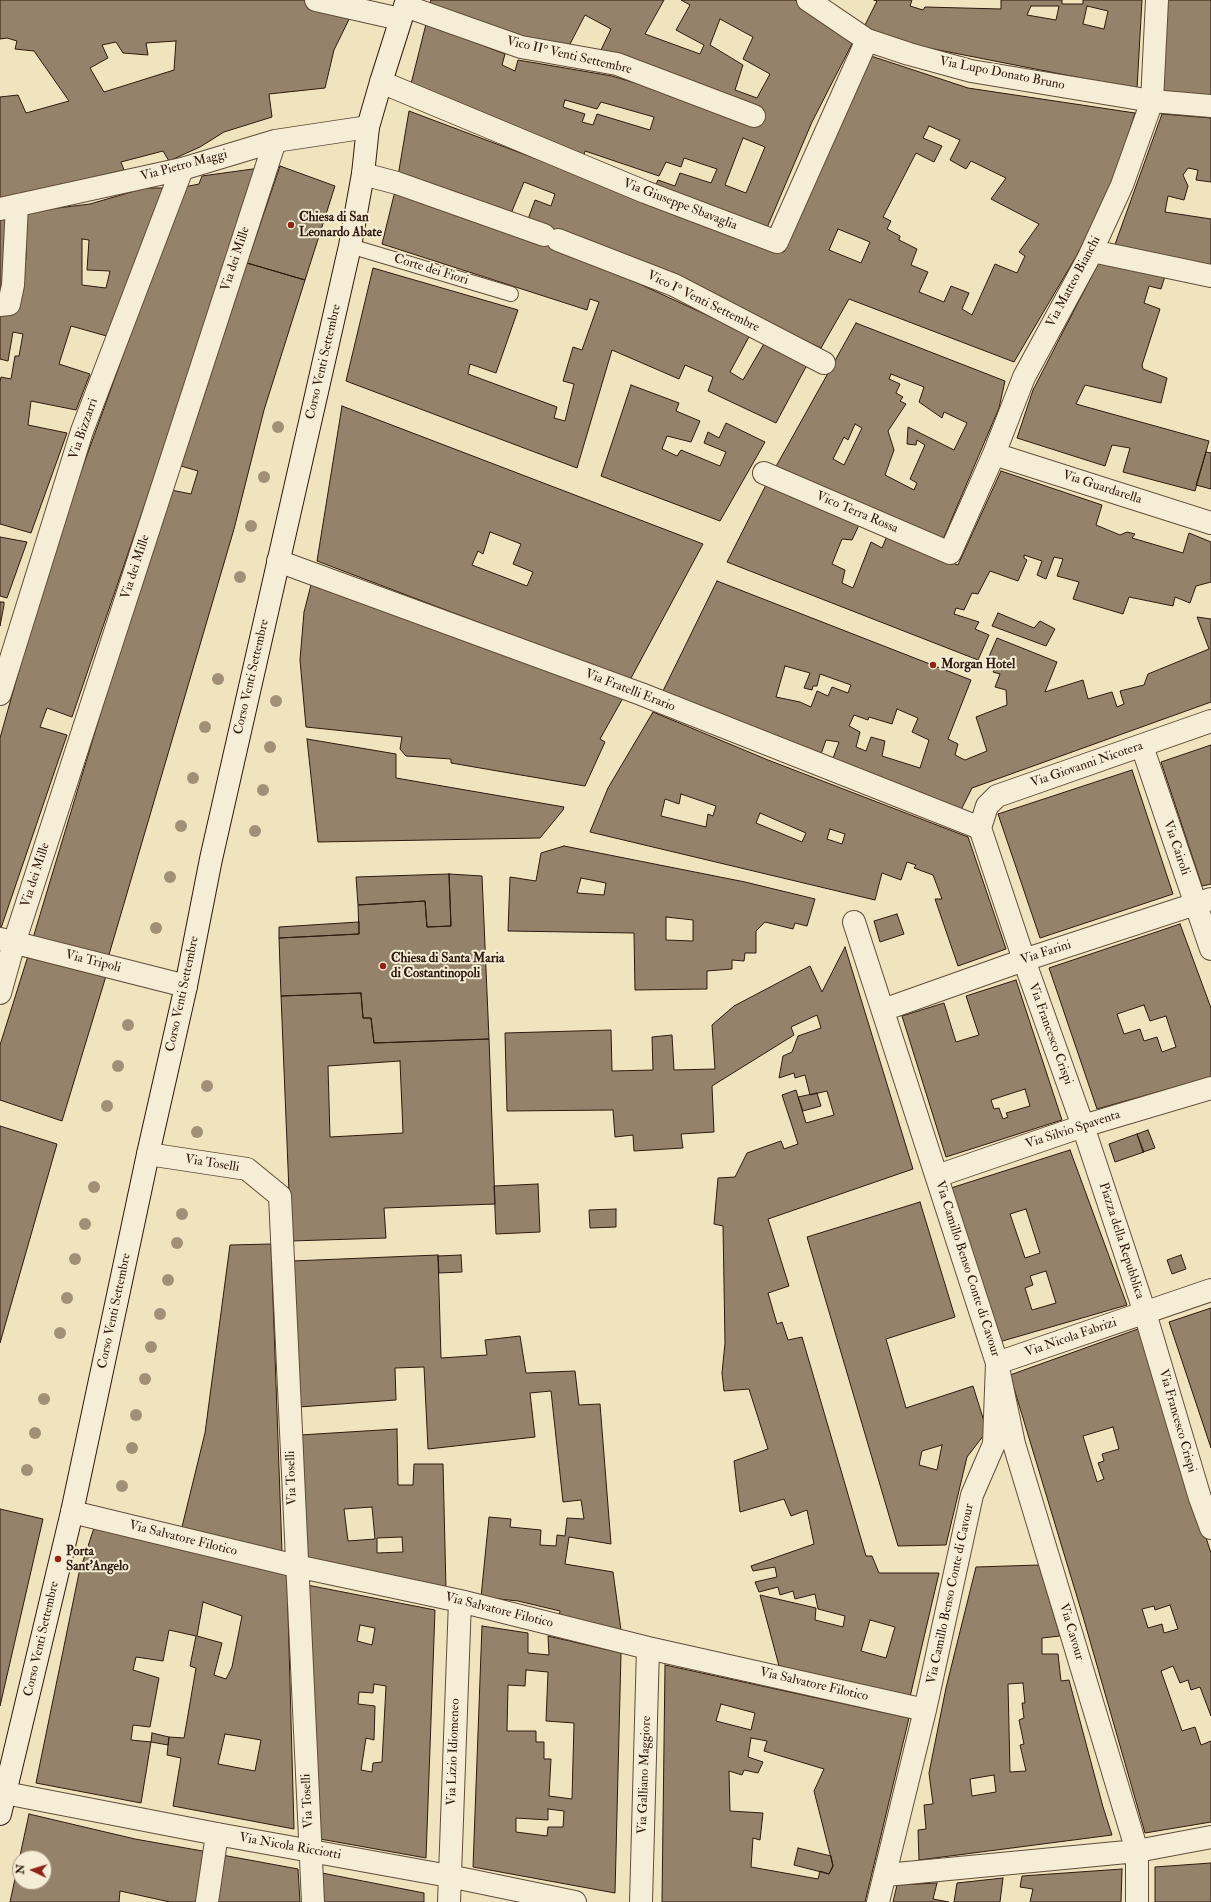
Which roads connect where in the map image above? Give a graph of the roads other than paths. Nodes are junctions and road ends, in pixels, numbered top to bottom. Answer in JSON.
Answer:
{"nodes":[{"id":1,"x":316,"y":0,"type":"edge"},
{"id":2,"x":808,"y":0,"type":"edge"},
{"id":3,"x":1157,"y":0,"type":"edge"},
{"id":4,"x":404,"y":8,"type":"edge"},
{"id":5,"x":867,"y":40,"type":"junction"},
{"id":6,"x":381,"y":82,"type":"junction"},
{"id":7,"x":1152,"y":101,"type":"junction"},
{"id":8,"x":1211,"y":106,"type":"edge"},
{"id":9,"x":754,"y":116,"type":"dead end"},
{"id":10,"x":368,"y":127,"type":"junction"},
{"id":11,"x":275,"y":141,"type":"junction"},
{"id":12,"x":182,"y":169,"type":"junction"},
{"id":13,"x":363,"y":174,"type":"junction"},
{"id":14,"x":8,"y":207,"type":"edge"},
{"id":15,"x":350,"y":246,"type":"junction"},
{"id":16,"x":1092,"y":251,"type":"junction"},
{"id":17,"x":1211,"y":276,"type":"edge"},
{"id":18,"x":511,"y":294,"type":"dead end"},
{"id":19,"x":0,"y":305,"type":"edge"},
{"id":20,"x":824,"y":363,"type":"dead end"},
{"id":21,"x":994,"y":454,"type":"junction"},
{"id":22,"x":764,"y":473,"type":"dead end"},
{"id":23,"x":1211,"y":523,"type":"edge"},
{"id":24,"x":950,"y":553,"type":"joint"},
{"id":25,"x":278,"y":560,"type":"junction"},
{"id":26,"x":1,"y":688,"type":"edge"},
{"id":27,"x":1211,"y":721,"type":"edge"},
{"id":28,"x":1142,"y":746,"type":"junction"},
{"id":29,"x":980,"y":828,"type":"junction"},
{"id":30,"x":1203,"y":901,"type":"edge"},
{"id":31,"x":854,"y":922,"type":"dead end"},
{"id":32,"x":7,"y":941,"type":"edge"},
{"id":33,"x":1211,"y":949,"type":"edge"},
{"id":34,"x":1024,"y":960,"type":"junction"},
{"id":35,"x":186,"y":986,"type":"junction"},
{"id":36,"x":0,"y":993,"type":"edge"},
{"id":37,"x":883,"y":1010,"type":"junction"},
{"id":38,"x":1211,"y":1088,"type":"edge"},
{"id":39,"x":1083,"y":1126,"type":"junction"},
{"id":40,"x":148,"y":1154,"type":"junction"},
{"id":41,"x":937,"y":1176,"type":"junction"},
{"id":42,"x":1211,"y":1290,"type":"edge"},
{"id":43,"x":1145,"y":1313,"type":"junction"},
{"id":44,"x":998,"y":1362,"type":"junction"},
{"id":45,"x":1206,"y":1496,"type":"edge"},
{"id":46,"x":72,"y":1512,"type":"junction"},
{"id":47,"x":1211,"y":1528,"type":"edge"},
{"id":48,"x":296,"y":1566,"type":"junction"},
{"id":49,"x":460,"y":1601,"type":"junction"},
{"id":50,"x":648,"y":1648,"type":"junction"},
{"id":51,"x":926,"y":1710,"type":"junction"},
{"id":52,"x":2,"y":1800,"type":"edge"},
{"id":53,"x":216,"y":1834,"type":"junction"},
{"id":54,"x":1211,"y":1837,"type":"edge"},
{"id":55,"x":310,"y":1851,"type":"junction"},
{"id":56,"x":1137,"y":1851,"type":"junction"},
{"id":57,"x":886,"y":1875,"type":"junction"},
{"id":58,"x":450,"y":1876,"type":"junction"},
{"id":59,"x":207,"y":1902,"type":"edge"},
{"id":60,"x":313,"y":1902,"type":"edge"},
{"id":61,"x":449,"y":1902,"type":"edge"},
{"id":62,"x":575,"y":1902,"type":"edge"},
{"id":63,"x":642,"y":1902,"type":"edge"},
{"id":64,"x":878,"y":1902,"type":"edge"},
{"id":65,"x":1137,"y":1902,"type":"edge"}],
"edges":[{"from":1,"to":4,"type":"street","name":"Vico II° Venti Settembre"},
{"from":2,"to":5,"type":"street","name":"Via Lupo Donato Bruno"},
{"from":3,"to":7,"type":"street","name":"Via Matteo Bianchi"},
{"from":4,"to":6,"type":"street","name":"Corso Venti Settembre"},
{"from":4,"to":9,"type":"street","name":"Vico II° Venti Settembre"},
{"from":5,"to":6,"type":"street","name":"Via Giuseppe Sbavaglia"},
{"from":5,"to":7,"type":"street","name":"Via Lupo Donato Bruno"},
{"from":6,"to":10,"type":"street","name":"Corso Venti Settembre"},
{"from":7,"to":8,"type":"street","name":"Via Lupo Donato Bruno"},
{"from":7,"to":16,"type":"street","name":"Via Matteo Bianchi"},
{"from":10,"to":11,"type":"street","name":"Via Pietro Maggi"},
{"from":10,"to":13,"type":"street","name":"Corso Venti Settembre"},
{"from":11,"to":12,"type":"street","name":"Via Pietro Maggi"},
{"from":11,"to":32,"type":"street","name":"Via dei Mille"},
{"from":12,"to":14,"type":"street","name":"Via Pietro Maggi"},
{"from":12,"to":26,"type":"street","name":"Via Bizzarri"},
{"from":13,"to":15,"type":"street","name":"Corso Venti Settembre"},
{"from":13,"to":20,"type":"street","name":"Vico I° Venti Settembre"},
{"from":14,"to":19,"type":"street"},
{"from":15,"to":18,"type":"lane","name":"Corte dei Fiori"},
{"from":15,"to":25,"type":"street","name":"Corso Venti Settembre"},
{"from":16,"to":17,"type":"street"},
{"from":16,"to":21,"type":"street","name":"Via Matteo Bianchi"},
{"from":21,"to":23,"type":"street","name":"Via Guardarella"},
{"from":21,"to":24,"type":"street","name":"Via Matteo Bianchi"},
{"from":22,"to":24,"type":"street","name":"Vico Terra Rossa"},
{"from":25,"to":29,"type":"street","name":"Via Fratelli Erario"},
{"from":25,"to":35,"type":"street","name":"Corso Venti Settembre"},
{"from":27,"to":28,"type":"street","name":"Via Giovanni Nicotera"},
{"from":28,"to":29,"type":"street","name":"Via Giovanni Nicotera"},
{"from":28,"to":30,"type":"street","name":"Via Cairoli"},
{"from":29,"to":34,"type":"street","name":"Via Francesco Crispi"},
{"from":30,"to":33,"type":"street","name":"Via Cairoli"},
{"from":30,"to":34,"type":"street","name":"Via Farini"},
{"from":31,"to":37,"type":"street","name":"Via Camillo Benso Conte di Cavour"},
{"from":32,"to":35,"type":"street","name":"Via Tripoli"},
{"from":32,"to":36,"type":"street","name":"Via dei Mille"},
{"from":34,"to":37,"type":"street","name":"Via Farini"},
{"from":34,"to":39,"type":"street","name":"Via Francesco Crispi"},
{"from":35,"to":40,"type":"street","name":"Corso Venti Settembre"},
{"from":37,"to":41,"type":"street","name":"Via Camillo Benso Conte di Cavour"},
{"from":38,"to":39,"type":"street","name":"Via Silvio Spaventa"},
{"from":39,"to":41,"type":"street","name":"Via Silvio Spaventa"},
{"from":39,"to":43,"type":"street","name":"Piazza della Repubblica"},
{"from":40,"to":46,"type":"street","name":"Corso Venti Settembre"},
{"from":40,"to":48,"type":"street","name":"Via Toselli"},
{"from":41,"to":44,"type":"street","name":"Via Camillo Benso Conte di Cavour"},
{"from":42,"to":43,"type":"street","name":"Piazza della Repubblica"},
{"from":43,"to":44,"type":"street","name":"Via Nicola Fabrizi"},
{"from":43,"to":45,"type":"street","name":"Via Francesco Crispi"},
{"from":44,"to":51,"type":"street","name":"Via Camillo Benso Conte di Cavour"},
{"from":44,"to":56,"type":"street","name":"Via Cavour"},
{"from":45,"to":47,"type":"street","name":"Via Francesco Crispi"},
{"from":46,"to":48,"type":"street","name":"Via Salvatore Filotico"},
{"from":46,"to":52,"type":"street","name":"Corso Venti Settembre"},
{"from":48,"to":49,"type":"street","name":"Via Salvatore Filotico"},
{"from":48,"to":55,"type":"street","name":"Via Toselli"},
{"from":49,"to":50,"type":"street","name":"Via Salvatore Filotico"},
{"from":49,"to":58,"type":"street","name":"Via Lizio Idiomeneo"},
{"from":50,"to":51,"type":"street","name":"Via Salvatore Filotico"},
{"from":50,"to":63,"type":"street","name":"Via Galliano Maggiore"},
{"from":51,"to":57,"type":"street","name":"Via Camillo Benso Conte di Cavour"},
{"from":52,"to":53,"type":"street","name":"Via Nicola Ricciotti"},
{"from":53,"to":55,"type":"street","name":"Via Nicola Ricciotti"},
{"from":53,"to":59,"type":"street"},
{"from":54,"to":56,"type":"street"},
{"from":55,"to":58,"type":"street","name":"Via Nicola Ricciotti"},
{"from":55,"to":60,"type":"street","name":"Via Toselli"},
{"from":56,"to":57,"type":"street"},
{"from":56,"to":65,"type":"street","name":"Via Cavour"},
{"from":57,"to":64,"type":"street","name":"Via Camillo Benso Conte di Cavour"},
{"from":58,"to":61,"type":"street","name":"Via Lizio Idiomeneo"},
{"from":58,"to":62,"type":"street","name":"Via Nicola Ricciotti"}]}
